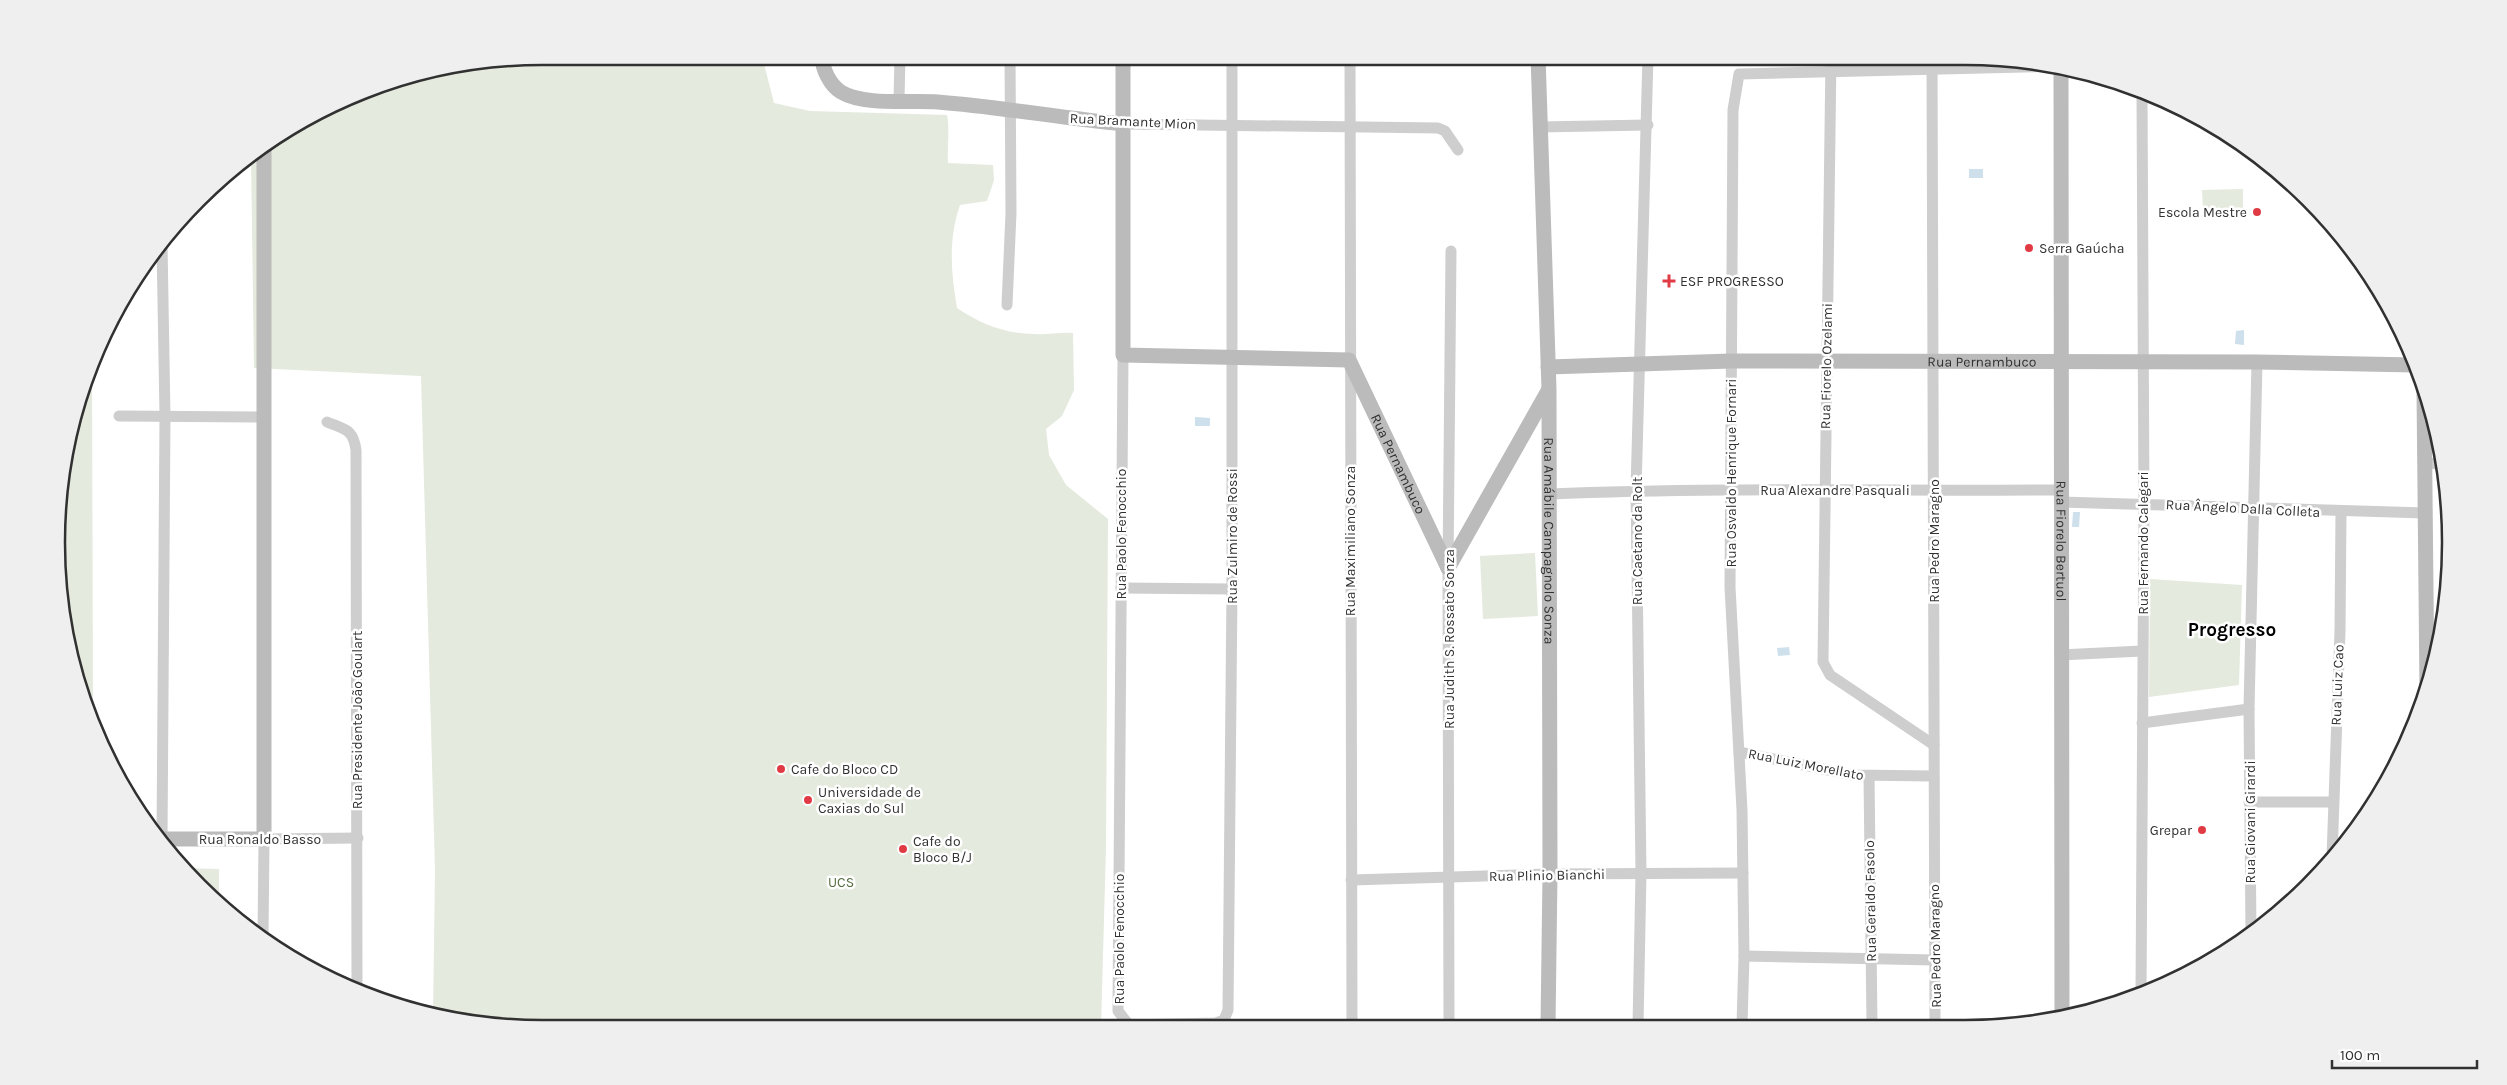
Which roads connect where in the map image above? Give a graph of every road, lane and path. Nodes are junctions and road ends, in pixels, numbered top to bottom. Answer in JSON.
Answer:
{"nodes":[{"id":1,"x":822,"y":65,"type":"edge"},
{"id":2,"x":900,"y":65,"type":"edge"},
{"id":3,"x":1010,"y":65,"type":"edge"},
{"id":4,"x":1123,"y":65,"type":"edge"},
{"id":5,"x":1232,"y":65,"type":"edge"},
{"id":6,"x":1350,"y":65,"type":"edge"},
{"id":7,"x":1538,"y":65,"type":"edge"},
{"id":8,"x":1648,"y":65,"type":"edge"},
{"id":9,"x":1830,"y":65,"type":"edge"},
{"id":10,"x":1932,"y":65,"type":"edge"},
{"id":11,"x":2012,"y":68,"type":"edge"},
{"id":12,"x":1932,"y":70,"type":"junction"},
{"id":13,"x":1830,"y":73,"type":"junction"},
{"id":14,"x":2060,"y":74,"type":"edge"},
{"id":15,"x":2142,"y":99,"type":"edge"},
{"id":16,"x":899,"y":100,"type":"junction"},
{"id":17,"x":1011,"y":111,"type":"junction"},
{"id":18,"x":1124,"y":124,"type":"junction"},
{"id":19,"x":1648,"y":125,"type":"junction"},
{"id":20,"x":1232,"y":126,"type":"junction"},
{"id":21,"x":1351,"y":126,"type":"junction"},
{"id":22,"x":1539,"y":127,"type":"junction"},
{"id":23,"x":1458,"y":150,"type":"dead end"},
{"id":24,"x":264,"y":155,"type":"edge"},
{"id":25,"x":1451,"y":251,"type":"dead end"},
{"id":26,"x":162,"y":254,"type":"edge"},
{"id":27,"x":1007,"y":305,"type":"dead end"},
{"id":28,"x":1123,"y":355,"type":"junction"},
{"id":29,"x":1232,"y":356,"type":"junction"},
{"id":30,"x":1349,"y":360,"type":"junction"},
{"id":31,"x":1732,"y":361,"type":"junction"},
{"id":32,"x":1826,"y":361,"type":"junction"},
{"id":33,"x":1935,"y":361,"type":"junction"},
{"id":34,"x":2144,"y":361,"type":"junction"},
{"id":35,"x":2061,"y":362,"type":"junction"},
{"id":36,"x":2257,"y":362,"type":"junction"},
{"id":37,"x":1639,"y":363,"type":"junction"},
{"id":38,"x":2408,"y":365,"type":"edge"},
{"id":39,"x":1548,"y":367,"type":"junction"},
{"id":40,"x":1549,"y":389,"type":"junction"},
{"id":41,"x":2424,"y":412,"type":"edge"},
{"id":42,"x":119,"y":416,"type":"dead end"},
{"id":43,"x":165,"y":416,"type":"junction"},
{"id":44,"x":263,"y":417,"type":"junction"},
{"id":45,"x":327,"y":422,"type":"dead end"},
{"id":46,"x":2424,"y":463,"type":"junction"},
{"id":47,"x":2435,"y":464,"type":"edge"},
{"id":48,"x":1732,"y":489,"type":"junction"},
{"id":49,"x":1636,"y":490,"type":"junction"},
{"id":50,"x":1825,"y":491,"type":"junction"},
{"id":51,"x":1934,"y":491,"type":"junction"},
{"id":52,"x":1549,"y":494,"type":"junction"},
{"id":53,"x":2061,"y":496,"type":"junction"},
{"id":54,"x":2144,"y":503,"type":"junction"},
{"id":55,"x":2253,"y":509,"type":"junction"},
{"id":56,"x":2340,"y":512,"type":"junction"},
{"id":57,"x":2425,"y":513,"type":"junction"},
{"id":58,"x":1448,"y":568,"type":"junction"},
{"id":59,"x":1121,"y":588,"type":"junction"},
{"id":60,"x":1232,"y":589,"type":"junction"},
{"id":61,"x":2142,"y":651,"type":"junction"},
{"id":62,"x":2060,"y":655,"type":"junction"},
{"id":63,"x":2426,"y":666,"type":"edge"},
{"id":64,"x":2249,"y":709,"type":"junction"},
{"id":65,"x":2142,"y":723,"type":"junction"},
{"id":66,"x":1934,"y":745,"type":"junction"},
{"id":67,"x":1739,"y":752,"type":"junction"},
{"id":68,"x":1868,"y":776,"type":"junction"},
{"id":69,"x":1933,"y":776,"type":"junction"},
{"id":70,"x":2249,"y":802,"type":"junction"},
{"id":71,"x":2333,"y":802,"type":"junction"},
{"id":72,"x":161,"y":829,"type":"edge"},
{"id":73,"x":358,"y":838,"type":"junction"},
{"id":74,"x":169,"y":839,"type":"edge"},
{"id":75,"x":264,"y":839,"type":"junction"},
{"id":76,"x":2332,"y":847,"type":"edge"},
{"id":77,"x":1641,"y":873,"type":"junction"},
{"id":78,"x":1743,"y":873,"type":"junction"},
{"id":79,"x":1550,"y":874,"type":"junction"},
{"id":80,"x":1450,"y":877,"type":"junction"},
{"id":81,"x":1351,"y":880,"type":"junction"},
{"id":82,"x":2250,"y":925,"type":"edge"},
{"id":83,"x":263,"y":929,"type":"edge"},
{"id":84,"x":1744,"y":956,"type":"junction"},
{"id":85,"x":1871,"y":959,"type":"junction"},
{"id":86,"x":1934,"y":960,"type":"junction"},
{"id":87,"x":357,"y":983,"type":"edge"},
{"id":88,"x":2141,"y":986,"type":"edge"},
{"id":89,"x":2062,"y":1010,"type":"edge"},
{"id":90,"x":1227,"y":1016,"type":"joint"},
{"id":91,"x":1124,"y":1020,"type":"edge"},
{"id":92,"x":1221,"y":1020,"type":"edge"},
{"id":93,"x":1352,"y":1020,"type":"edge"},
{"id":94,"x":1449,"y":1020,"type":"edge"},
{"id":95,"x":1548,"y":1020,"type":"edge"},
{"id":96,"x":1638,"y":1020,"type":"edge"},
{"id":97,"x":1742,"y":1020,"type":"edge"},
{"id":98,"x":1872,"y":1020,"type":"edge"},
{"id":99,"x":1935,"y":1020,"type":"edge"}],
"edges":[{"from":1,"to":16,"type":"street","name":"Rua Bramante Mion"},
{"from":2,"to":16,"type":"street"},
{"from":3,"to":17,"type":"street"},
{"from":4,"to":18,"type":"street","name":"Rua Paolo Fenocchio"},
{"from":5,"to":20,"type":"street","name":"Rua Zulmiro de Rossi"},
{"from":6,"to":21,"type":"street","name":"Rua Maximiliano Sonza"},
{"from":7,"to":22,"type":"street","name":"Rua Amábile Campagnolo Sonza"},
{"from":8,"to":19,"type":"street","name":"Rua Caetano da Rolt"},
{"from":9,"to":13,"type":"street","name":"Rua Fiorelo Ozelami"},
{"from":10,"to":12,"type":"street","name":"Rua Pedro Maragno"},
{"from":11,"to":12,"type":"street"},
{"from":12,"to":13,"type":"street"},
{"from":12,"to":33,"type":"street","name":"Rua Pedro Maragno"},
{"from":13,"to":31,"type":"street","name":"Rua Osvaldo Henrique Fornari"},
{"from":13,"to":32,"type":"street","name":"Rua Fiorelo Ozelami"},
{"from":14,"to":35,"type":"street","name":"Rua Fiorelo Bertuol"},
{"from":15,"to":34,"type":"street","name":"Rua Fernando Calegari"},
{"from":16,"to":17,"type":"street","name":"Rua Bramante Mion"},
{"from":17,"to":18,"type":"street","name":"Rua Bramante Mion"},
{"from":17,"to":27,"type":"street"},
{"from":18,"to":20,"type":"street","name":"Rua Bramante Mion"},
{"from":18,"to":28,"type":"street","name":"Rua Paolo Fenocchio"},
{"from":19,"to":22,"type":"street"},
{"from":19,"to":37,"type":"street","name":"Rua Caetano da Rolt"},
{"from":20,"to":21,"type":"street","name":"Rua Bramante Mion"},
{"from":20,"to":29,"type":"street","name":"Rua Zulmiro de Rossi"},
{"from":21,"to":23,"type":"street","name":"Rua Bramante Mion"},
{"from":21,"to":30,"type":"street","name":"Rua Maximiliano Sonza"},
{"from":22,"to":39,"type":"street","name":"Rua Amábile Campagnolo Sonza"},
{"from":24,"to":44,"type":"street"},
{"from":25,"to":58,"type":"street","name":"Rua Judith S. Rossato Sonza"},
{"from":26,"to":43,"type":"street"},
{"from":28,"to":29,"type":"street"},
{"from":28,"to":59,"type":"street","name":"Rua Paolo Fenocchio"},
{"from":29,"to":30,"type":"street"},
{"from":29,"to":60,"type":"street","name":"Rua Zulmiro de Rossi"},
{"from":30,"to":58,"type":"street","name":"Rua Pernambuco"},
{"from":30,"to":81,"type":"street","name":"Rua Maximiliano Sonza"},
{"from":31,"to":32,"type":"street","name":"Rua Pernambuco"},
{"from":31,"to":37,"type":"street","name":"Rua Pernambuco"},
{"from":31,"to":48,"type":"street","name":"Rua Osvaldo Henrique Fornari"},
{"from":32,"to":33,"type":"street","name":"Rua Pernambuco"},
{"from":32,"to":50,"type":"street","name":"Rua Fiorelo Ozelami"},
{"from":33,"to":35,"type":"street","name":"Rua Pernambuco"},
{"from":33,"to":51,"type":"street","name":"Rua Pedro Maragno"},
{"from":34,"to":35,"type":"street","name":"Rua Pernambuco"},
{"from":34,"to":36,"type":"street","name":"Rua Pernambuco"},
{"from":34,"to":54,"type":"street","name":"Rua Fernando Calegari"},
{"from":35,"to":53,"type":"street","name":"Rua Fiorelo Bertuol"},
{"from":36,"to":38,"type":"street","name":"Rua Pernambuco"},
{"from":36,"to":55,"type":"street","name":"Rua Giovani Girardi"},
{"from":37,"to":39,"type":"street","name":"Rua Pernambuco"},
{"from":37,"to":49,"type":"street","name":"Rua Caetano da Rolt"},
{"from":39,"to":40,"type":"street","name":"Rua Amábile Campagnolo Sonza"},
{"from":40,"to":52,"type":"street","name":"Rua Amábile Campagnolo Sonza"},
{"from":40,"to":58,"type":"street"},
{"from":41,"to":46,"type":"street"},
{"from":42,"to":43,"type":"street"},
{"from":43,"to":44,"type":"street"},
{"from":43,"to":72,"type":"street"},
{"from":44,"to":75,"type":"street"},
{"from":45,"to":73,"type":"street","name":"Rua Presidente João Goulart"},
{"from":46,"to":47,"type":"street"},
{"from":46,"to":57,"type":"street"},
{"from":48,"to":49,"type":"street","name":"Rua Alexandre Pasquali"},
{"from":48,"to":50,"type":"street","name":"Rua Alexandre Pasquali"},
{"from":48,"to":67,"type":"street","name":"Rua Osvaldo Henrique Fornari"},
{"from":49,"to":52,"type":"street","name":"Rua Alexandre Pasquali"},
{"from":49,"to":77,"type":"street","name":"Rua Caetano da Rolt"},
{"from":50,"to":51,"type":"street","name":"Rua Alexandre Pasquali"},
{"from":50,"to":66,"type":"street","name":"Rua Fiorelo Ozelami"},
{"from":51,"to":53,"type":"street","name":"Rua Alexandre Pasquali"},
{"from":51,"to":66,"type":"street","name":"Rua Pedro Maragno"},
{"from":52,"to":79,"type":"street","name":"Rua Amábile Campagnolo Sonza"},
{"from":53,"to":54,"type":"street","name":"Rua Ângelo Dalla Colleta"},
{"from":53,"to":62,"type":"street","name":"Rua Fiorelo Bertuol"},
{"from":54,"to":55,"type":"street","name":"Rua Ângelo Dalla Colleta"},
{"from":54,"to":61,"type":"street","name":"Rua Fernando Calegari"},
{"from":55,"to":56,"type":"street","name":"Rua Ângelo Dalla Colleta"},
{"from":55,"to":64,"type":"street","name":"Rua Giovani Girardi"},
{"from":56,"to":57,"type":"street","name":"Rua Ângelo Dalla Colleta"},
{"from":56,"to":71,"type":"street","name":"Rua Luiz Cao"},
{"from":57,"to":63,"type":"street"},
{"from":58,"to":80,"type":"street","name":"Rua Judith S. Rossato Sonza"},
{"from":59,"to":60,"type":"street"},
{"from":59,"to":91,"type":"street","name":"Rua Paolo Fenocchio"},
{"from":60,"to":90,"type":"street","name":"Rua Zulmiro de Rossi"},
{"from":61,"to":62,"type":"street"},
{"from":61,"to":65,"type":"street","name":"Rua Fernando Calegari"},
{"from":62,"to":89,"type":"street","name":"Rua Fiorelo Bertuol"},
{"from":64,"to":65,"type":"street"},
{"from":64,"to":70,"type":"street","name":"Rua Giovani Girardi"},
{"from":65,"to":88,"type":"street","name":"Rua Fernando Calegari"},
{"from":66,"to":69,"type":"street","name":"Rua Pedro Maragno"},
{"from":67,"to":68,"type":"street","name":"Rua Luiz Morellato"},
{"from":67,"to":78,"type":"street","name":"Rua Osvaldo Henrique Fornari"},
{"from":68,"to":69,"type":"street","name":"Rua Luiz Morellato"},
{"from":68,"to":85,"type":"street","name":"Rua Geraldo Fasolo"},
{"from":69,"to":86,"type":"street","name":"Rua Pedro Maragno"},
{"from":70,"to":71,"type":"street"},
{"from":70,"to":82,"type":"street","name":"Rua Giovani Girardi"},
{"from":71,"to":76,"type":"street","name":"Rua Luiz Cao"},
{"from":73,"to":75,"type":"street","name":"Rua Ronaldo Basso"},
{"from":73,"to":87,"type":"street","name":"Rua Presidente João Goulart"},
{"from":74,"to":75,"type":"street","name":"Rua Ronaldo Basso"},
{"from":75,"to":83,"type":"street"},
{"from":77,"to":78,"type":"street","name":"Rua Plinio Bianchi"},
{"from":77,"to":79,"type":"street","name":"Rua Plinio Bianchi"},
{"from":77,"to":96,"type":"street","name":"Rua Caetano da Rolt"},
{"from":78,"to":84,"type":"street","name":"Rua Osvaldo Henrique Fornari"},
{"from":79,"to":80,"type":"street","name":"Rua Plinio Bianchi"},
{"from":79,"to":95,"type":"street","name":"Rua Amábile Campagnolo Sonza"},
{"from":80,"to":81,"type":"street","name":"Rua Plinio Bianchi"},
{"from":80,"to":94,"type":"street","name":"Rua Judith S. Rossato Sonza"},
{"from":81,"to":93,"type":"street","name":"Rua Maximiliano Sonza"},
{"from":84,"to":85,"type":"street"},
{"from":84,"to":97,"type":"street","name":"Rua Osvaldo Henrique Fornari"},
{"from":85,"to":86,"type":"street"},
{"from":85,"to":98,"type":"street","name":"Rua Geraldo Fasolo"},
{"from":86,"to":99,"type":"street","name":"Rua Pedro Maragno"},
{"from":90,"to":92,"type":"street","name":"Rua Paolo Fenocchio"}]}
